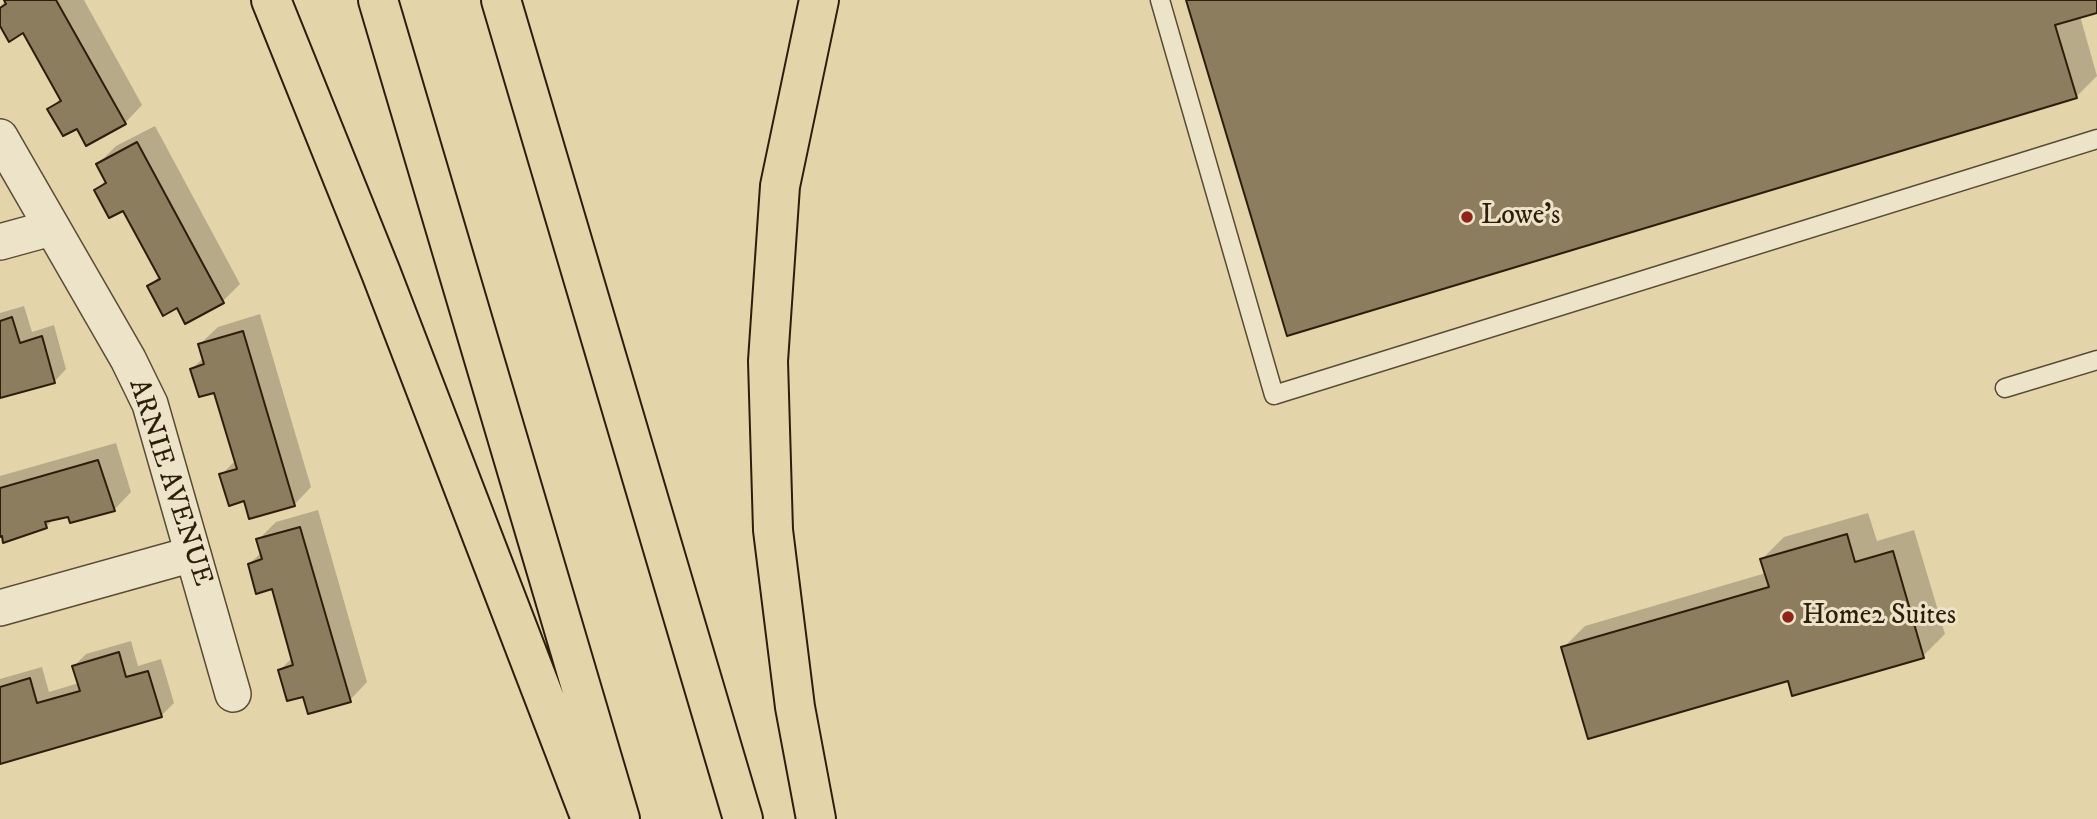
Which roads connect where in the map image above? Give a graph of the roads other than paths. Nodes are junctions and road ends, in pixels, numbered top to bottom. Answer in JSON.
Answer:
{"nodes":[{"id":1,"x":271,"y":0,"type":"edge"},
{"id":2,"x":378,"y":0,"type":"edge"},
{"id":3,"x":501,"y":0,"type":"edge"},
{"id":4,"x":819,"y":0,"type":"edge"},
{"id":5,"x":1160,"y":0,"type":"edge"},
{"id":6,"x":0,"y":137,"type":"edge"},
{"id":7,"x":2097,"y":139,"type":"edge"},
{"id":8,"x":51,"y":228,"type":"junction"},
{"id":9,"x":0,"y":242,"type":"edge"},
{"id":10,"x":2097,"y":360,"type":"edge"},
{"id":11,"x":2005,"y":388,"type":"dead end"},
{"id":12,"x":193,"y":554,"type":"junction"},
{"id":13,"x":0,"y":608,"type":"edge"},
{"id":14,"x":233,"y":694,"type":"dead end"},
{"id":15,"x":591,"y":819,"type":"edge"},
{"id":16,"x":621,"y":819,"type":"edge"},
{"id":17,"x":743,"y":819,"type":"edge"},
{"id":18,"x":816,"y":819,"type":"edge"}],
"edges":[{"from":1,"to":15,"type":"highway"},
{"from":2,"to":16,"type":"highway"},
{"from":3,"to":17,"type":"highway"},
{"from":4,"to":18,"type":"highway"},
{"from":5,"to":7,"type":"lane"},
{"from":6,"to":8,"type":"street","name":"ARNIE AVENUE"},
{"from":8,"to":9,"type":"street"},
{"from":8,"to":12,"type":"street","name":"ARNIE AVENUE"},
{"from":10,"to":11,"type":"lane"},
{"from":12,"to":13,"type":"street"},
{"from":12,"to":14,"type":"street","name":"ARNIE AVENUE"}]}
